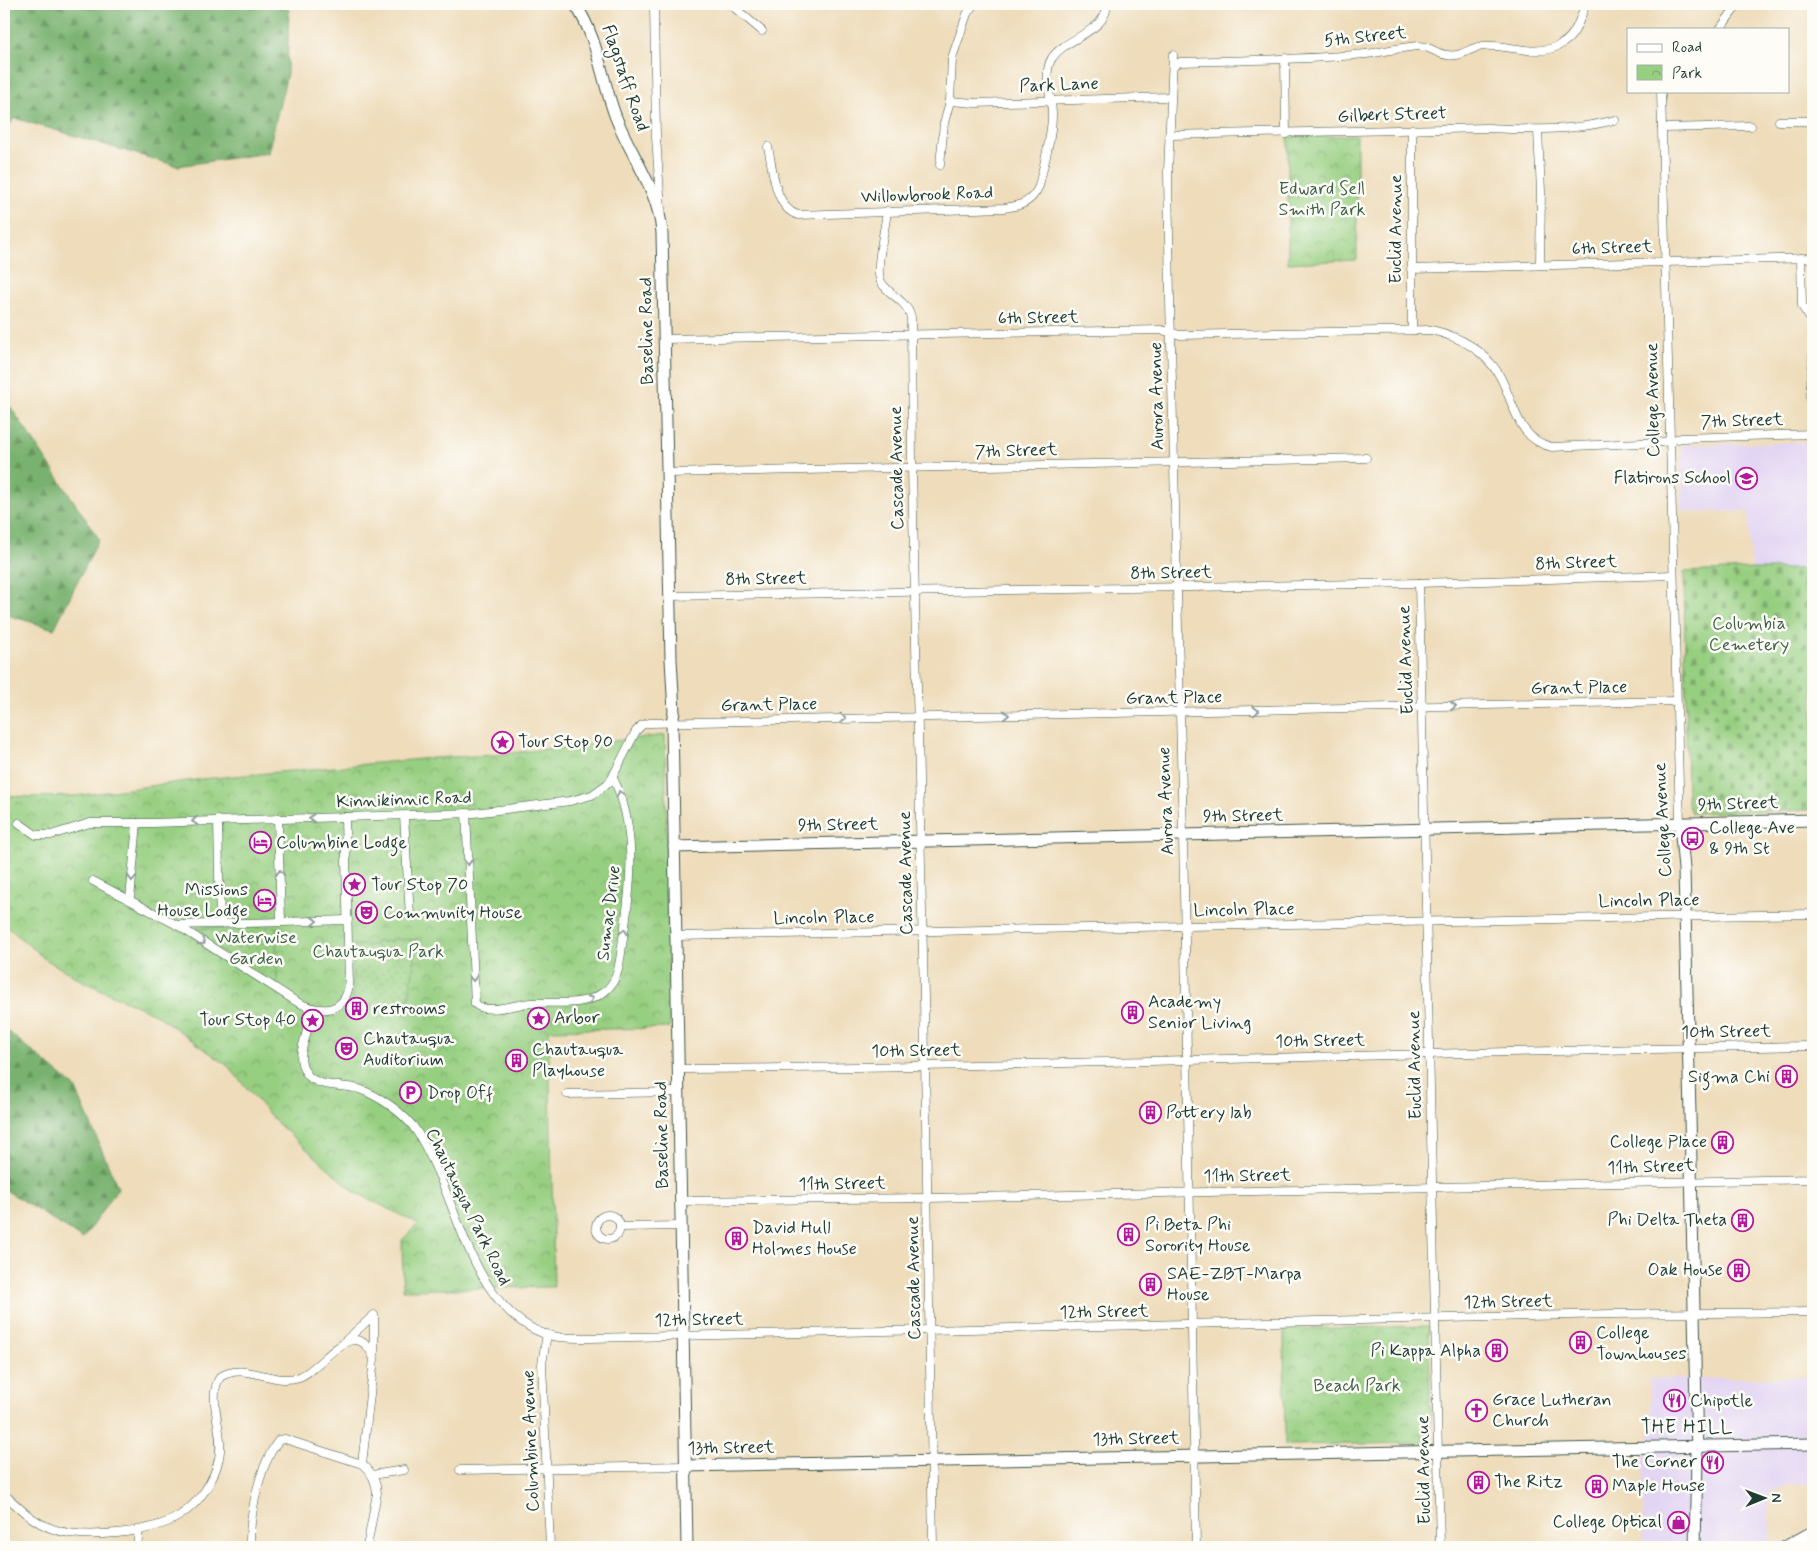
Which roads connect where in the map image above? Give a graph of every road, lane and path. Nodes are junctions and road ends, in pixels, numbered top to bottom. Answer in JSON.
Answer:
{"nodes":[{"id":1,"x":575,"y":4,"type":"edge"},
{"id":2,"x":654,"y":4,"type":"edge"},
{"id":3,"x":730,"y":4,"type":"edge"},
{"id":4,"x":974,"y":4,"type":"edge"},
{"id":5,"x":1107,"y":4,"type":"edge"},
{"id":6,"x":1586,"y":4,"type":"edge"},
{"id":7,"x":1738,"y":4,"type":"edge"},
{"id":8,"x":1721,"y":28,"type":"edge"},
{"id":9,"x":762,"y":31,"type":"dead end"},
{"id":10,"x":1172,"y":55,"type":"dead end"},
{"id":11,"x":1285,"y":58,"type":"junction"},
{"id":12,"x":1173,"y":66,"type":"junction"},
{"id":13,"x":1661,"y":92,"type":"edge"},
{"id":14,"x":1169,"y":97,"type":"junction"},
{"id":15,"x":1051,"y":100,"type":"junction"},
{"id":16,"x":950,"y":101,"type":"junction"},
{"id":17,"x":1614,"y":120,"type":"dead end"},
{"id":18,"x":1779,"y":121,"type":"dead end"},
{"id":19,"x":1813,"y":121,"type":"edge"},
{"id":20,"x":1751,"y":126,"type":"dead end"},
{"id":21,"x":1662,"y":128,"type":"junction"},
{"id":22,"x":1412,"y":129,"type":"junction"},
{"id":23,"x":1538,"y":131,"type":"junction"},
{"id":24,"x":1286,"y":134,"type":"junction"},
{"id":25,"x":1169,"y":135,"type":"junction"},
{"id":26,"x":768,"y":147,"type":"dead end"},
{"id":27,"x":940,"y":165,"type":"dead end"},
{"id":28,"x":887,"y":211,"type":"junction"},
{"id":29,"x":661,"y":221,"type":"junction"},
{"id":30,"x":1801,"y":258,"type":"junction"},
{"id":31,"x":1813,"y":258,"type":"edge"},
{"id":32,"x":1667,"y":261,"type":"junction"},
{"id":33,"x":1540,"y":265,"type":"junction"},
{"id":34,"x":1411,"y":269,"type":"junction"},
{"id":35,"x":1813,"y":323,"type":"edge"},
{"id":36,"x":1412,"y":330,"type":"junction"},
{"id":37,"x":1171,"y":333,"type":"junction"},
{"id":38,"x":911,"y":336,"type":"junction"},
{"id":39,"x":664,"y":339,"type":"junction"},
{"id":40,"x":1813,"y":356,"type":"edge"},
{"id":41,"x":1813,"y":408,"type":"edge"},
{"id":42,"x":1813,"y":418,"type":"edge"},
{"id":43,"x":1813,"y":434,"type":"edge"},
{"id":44,"x":1672,"y":440,"type":"junction"},
{"id":45,"x":1366,"y":458,"type":"dead end"},
{"id":46,"x":1174,"y":461,"type":"junction"},
{"id":47,"x":912,"y":468,"type":"junction"},
{"id":48,"x":667,"y":473,"type":"junction"},
{"id":49,"x":1673,"y":575,"type":"junction"},
{"id":50,"x":1419,"y":583,"type":"junction"},
{"id":51,"x":1177,"y":588,"type":"junction"},
{"id":52,"x":915,"y":592,"type":"junction"},
{"id":53,"x":670,"y":596,"type":"junction"},
{"id":54,"x":1676,"y":701,"type":"junction"},
{"id":55,"x":1422,"y":708,"type":"junction"},
{"id":56,"x":1179,"y":713,"type":"junction"},
{"id":57,"x":918,"y":717,"type":"junction"},
{"id":58,"x":672,"y":722,"type":"junction"},
{"id":59,"x":614,"y":778,"type":"junction"},
{"id":60,"x":466,"y":813,"type":"junction"},
{"id":61,"x":404,"y":816,"type":"junction"},
{"id":62,"x":345,"y":817,"type":"junction"},
{"id":63,"x":278,"y":818,"type":"junction"},
{"id":64,"x":218,"y":820,"type":"junction"},
{"id":65,"x":1813,"y":820,"type":"edge"},
{"id":66,"x":19,"y":823,"type":"dead end"},
{"id":67,"x":137,"y":823,"type":"junction"},
{"id":68,"x":1680,"y":824,"type":"junction"},
{"id":69,"x":1426,"y":830,"type":"junction"},
{"id":70,"x":1183,"y":835,"type":"junction"},
{"id":71,"x":920,"y":841,"type":"junction"},
{"id":72,"x":674,"y":846,"type":"junction"},
{"id":73,"x":93,"y":881,"type":"dead end"},
{"id":74,"x":130,"y":899,"type":"junction"},
{"id":75,"x":1813,"y":914,"type":"edge"},
{"id":76,"x":410,"y":916,"type":"dead end"},
{"id":77,"x":1685,"y":916,"type":"junction"},
{"id":78,"x":348,"y":920,"type":"junction"},
{"id":79,"x":1428,"y":921,"type":"junction"},
{"id":80,"x":281,"y":922,"type":"junction"},
{"id":81,"x":220,"y":924,"type":"junction"},
{"id":82,"x":177,"y":925,"type":"junction"},
{"id":83,"x":1184,"y":926,"type":"junction"},
{"id":84,"x":922,"y":932,"type":"junction"},
{"id":85,"x":676,"y":936,"type":"junction"},
{"id":86,"x":309,"y":1007,"type":"junction"},
{"id":87,"x":1813,"y":1046,"type":"edge"},
{"id":88,"x":1688,"y":1048,"type":"junction"},
{"id":89,"x":1430,"y":1053,"type":"junction"},
{"id":90,"x":1187,"y":1059,"type":"junction"},
{"id":91,"x":926,"y":1066,"type":"junction"},
{"id":92,"x":678,"y":1069,"type":"junction"},
{"id":93,"x":679,"y":1092,"type":"junction"},
{"id":94,"x":567,"y":1094,"type":"dead end"},
{"id":95,"x":1813,"y":1179,"type":"edge"},
{"id":96,"x":1692,"y":1180,"type":"junction"},
{"id":97,"x":1433,"y":1187,"type":"junction"},
{"id":98,"x":1189,"y":1192,"type":"junction"},
{"id":99,"x":927,"y":1198,"type":"junction"},
{"id":100,"x":681,"y":1201,"type":"junction"},
{"id":101,"x":681,"y":1226,"type":"junction"},
{"id":102,"x":620,"y":1227,"type":"dead end"},
{"id":103,"x":1813,"y":1312,"type":"edge"},
{"id":104,"x":1694,"y":1313,"type":"junction"},
{"id":105,"x":519,"y":1319,"type":"joint"},
{"id":106,"x":1437,"y":1319,"type":"junction"},
{"id":107,"x":1191,"y":1325,"type":"junction"},
{"id":108,"x":930,"y":1331,"type":"junction"},
{"id":109,"x":546,"y":1334,"type":"junction"},
{"id":110,"x":683,"y":1334,"type":"junction"},
{"id":111,"x":345,"y":1342,"type":"junction"},
{"id":112,"x":374,"y":1359,"type":"junction"},
{"id":113,"x":1813,"y":1444,"type":"edge"},
{"id":114,"x":1696,"y":1446,"type":"junction"},
{"id":115,"x":1439,"y":1451,"type":"junction"},
{"id":116,"x":1195,"y":1456,"type":"junction"},
{"id":117,"x":931,"y":1461,"type":"junction"},
{"id":118,"x":362,"y":1464,"type":"junction"},
{"id":119,"x":685,"y":1466,"type":"junction"},
{"id":120,"x":547,"y":1469,"type":"junction"},
{"id":121,"x":404,"y":1470,"type":"dead end"},
{"id":122,"x":460,"y":1470,"type":"dead end"},
{"id":123,"x":372,"y":1475,"type":"junction"},
{"id":124,"x":4,"y":1494,"type":"edge"},
{"id":125,"x":139,"y":1528,"type":"junction"},
{"id":126,"x":1813,"y":1532,"type":"edge"},
{"id":127,"x":137,"y":1547,"type":"edge"},
{"id":128,"x":250,"y":1547,"type":"edge"},
{"id":129,"x":367,"y":1547,"type":"edge"},
{"id":130,"x":550,"y":1547,"type":"edge"},
{"id":131,"x":687,"y":1547,"type":"edge"},
{"id":132,"x":932,"y":1547,"type":"edge"},
{"id":133,"x":1196,"y":1547,"type":"edge"},
{"id":134,"x":1440,"y":1547,"type":"edge"},
{"id":135,"x":1695,"y":1547,"type":"edge"},
{"id":136,"x":1786,"y":1547,"type":"edge"}],
"edges":[{"from":1,"to":29,"type":"street","name":"Flagstaff Road"},
{"from":2,"to":29,"type":"street","name":"Baseline Road"},
{"from":3,"to":9,"type":"street"},
{"from":4,"to":16,"type":"street"},
{"from":5,"to":15,"type":"street","name":"Willowbrook Road"},
{"from":6,"to":11,"type":"street","name":"5th Street"},
{"from":7,"to":8,"type":"street"},
{"from":10,"to":12,"type":"street","name":"Aurora Avenue"},
{"from":11,"to":12,"type":"street","name":"5th Street"},
{"from":11,"to":24,"type":"street"},
{"from":12,"to":14,"type":"street","name":"Aurora Avenue"},
{"from":13,"to":21,"type":"street","name":"College Avenue"},
{"from":14,"to":15,"type":"street","name":"Park Lane"},
{"from":14,"to":25,"type":"street","name":"Aurora Avenue"},
{"from":15,"to":16,"type":"street","name":"Park Lane"},
{"from":15,"to":28,"type":"street","name":"Willowbrook Road"},
{"from":16,"to":27,"type":"street"},
{"from":17,"to":23,"type":"street","name":"Gilbert Street"},
{"from":18,"to":19,"type":"street"},
{"from":20,"to":21,"type":"street"},
{"from":21,"to":32,"type":"street","name":"College Avenue"},
{"from":22,"to":23,"type":"street","name":"Gilbert Street"},
{"from":22,"to":24,"type":"street","name":"Gilbert Street"},
{"from":22,"to":34,"type":"street","name":"Euclid Avenue"},
{"from":23,"to":33,"type":"street"},
{"from":24,"to":25,"type":"street","name":"Gilbert Street"},
{"from":25,"to":37,"type":"street","name":"Aurora Avenue"},
{"from":26,"to":28,"type":"street","name":"Willowbrook Road"},
{"from":28,"to":38,"type":"street","name":"Cascade Avenue"},
{"from":29,"to":39,"type":"street","name":"Baseline Road"},
{"from":30,"to":31,"type":"street","name":"6th Street"},
{"from":30,"to":32,"type":"street","name":"6th Street"},
{"from":30,"to":35,"type":"street"},
{"from":32,"to":33,"type":"street","name":"6th Street"},
{"from":32,"to":44,"type":"street","name":"College Avenue"},
{"from":33,"to":34,"type":"street","name":"6th Street"},
{"from":34,"to":36,"type":"street","name":"Euclid Avenue"},
{"from":36,"to":37,"type":"street","name":"6th Street"},
{"from":36,"to":44,"type":"street","name":"7th Street"},
{"from":37,"to":38,"type":"street","name":"6th Street"},
{"from":37,"to":46,"type":"street","name":"Aurora Avenue"},
{"from":38,"to":39,"type":"street","name":"6th Street"},
{"from":38,"to":47,"type":"street","name":"Cascade Avenue"},
{"from":39,"to":48,"type":"street","name":"Baseline Road"},
{"from":40,"to":41,"type":"street"},
{"from":42,"to":43,"type":"street"},
{"from":43,"to":44,"type":"street","name":"7th Street"},
{"from":44,"to":49,"type":"street","name":"College Avenue"},
{"from":45,"to":46,"type":"street","name":"7th Street"},
{"from":46,"to":47,"type":"street","name":"7th Street"},
{"from":46,"to":51,"type":"street","name":"Aurora Avenue"},
{"from":47,"to":48,"type":"street","name":"7th Street"},
{"from":47,"to":52,"type":"street","name":"Cascade Avenue"},
{"from":48,"to":53,"type":"street","name":"Baseline Road"},
{"from":49,"to":50,"type":"street","name":"8th Street"},
{"from":49,"to":54,"type":"street","name":"College Avenue"},
{"from":50,"to":51,"type":"street","name":"8th Street"},
{"from":50,"to":55,"type":"street","name":"Euclid Avenue"},
{"from":51,"to":52,"type":"street","name":"8th Street"},
{"from":51,"to":56,"type":"street","name":"Aurora Avenue"},
{"from":52,"to":53,"type":"street","name":"8th Street"},
{"from":52,"to":57,"type":"street","name":"Cascade Avenue"},
{"from":53,"to":58,"type":"street","name":"Baseline Road"},
{"from":55,"to":54,"type":"street","name":"Grant Place","one_way":true},
{"from":54,"to":68,"type":"street","name":"College Avenue"},
{"from":56,"to":55,"type":"street","name":"Grant Place","one_way":true},
{"from":55,"to":69,"type":"street","name":"Euclid Avenue"},
{"from":57,"to":56,"type":"street","name":"Grant Place","one_way":true},
{"from":56,"to":70,"type":"street","name":"Aurora Avenue"},
{"from":58,"to":57,"type":"street","name":"Grant Place","one_way":true},
{"from":57,"to":71,"type":"street","name":"Cascade Avenue"},
{"from":58,"to":59,"type":"street","name":"Kinnikinnic Road"},
{"from":58,"to":72,"type":"street","name":"Baseline Road"},
{"from":59,"to":60,"type":"street","name":"Kinnikinnic Road"},
{"from":60,"to":59,"type":"street","name":"Sumac Drive","one_way":true},
{"from":60,"to":61,"type":"street","name":"Kinnikinnic Road"},
{"from":61,"to":62,"type":"street","name":"Kinnikinnic Road"},
{"from":61,"to":76,"type":"street"},
{"from":62,"to":63,"type":"street","name":"Kinnikinnic Road","one_way":true},
{"from":62,"to":78,"type":"street"},
{"from":63,"to":64,"type":"street","name":"Kinnikinnic Road"},
{"from":80,"to":63,"type":"street","one_way":true},
{"from":64,"to":67,"type":"street","name":"Kinnikinnic Road","one_way":true},
{"from":64,"to":81,"type":"street"},
{"from":65,"to":68,"type":"street","name":"9th Street"},
{"from":66,"to":67,"type":"street","name":"Kinnikinnic Road"},
{"from":67,"to":74,"type":"street","one_way":true},
{"from":68,"to":69,"type":"street","name":"9th Street"},
{"from":68,"to":77,"type":"street","name":"College Avenue"},
{"from":69,"to":70,"type":"street","name":"9th Street"},
{"from":69,"to":79,"type":"street","name":"Euclid Avenue"},
{"from":70,"to":71,"type":"street","name":"9th Street"},
{"from":70,"to":83,"type":"street","name":"Aurora Avenue"},
{"from":71,"to":72,"type":"street","name":"9th Street"},
{"from":71,"to":84,"type":"street","name":"Cascade Avenue"},
{"from":72,"to":85,"type":"street","name":"Baseline Road"},
{"from":73,"to":74,"type":"street"},
{"from":74,"to":82,"type":"street"},
{"from":75,"to":77,"type":"street","name":"Lincoln Place"},
{"from":77,"to":79,"type":"street","name":"Lincoln Place"},
{"from":77,"to":88,"type":"street","name":"College Avenue"},
{"from":80,"to":78,"type":"street","one_way":true},
{"from":78,"to":86,"type":"street"},
{"from":79,"to":83,"type":"street","name":"Lincoln Place"},
{"from":79,"to":89,"type":"street","name":"Euclid Avenue"},
{"from":80,"to":81,"type":"street"},
{"from":81,"to":82,"type":"street"},
{"from":82,"to":86,"type":"street","one_way":true},
{"from":83,"to":84,"type":"street","name":"Lincoln Place"},
{"from":83,"to":90,"type":"street","name":"Aurora Avenue"},
{"from":84,"to":85,"type":"street","name":"Lincoln Place"},
{"from":84,"to":91,"type":"street","name":"Cascade Avenue"},
{"from":85,"to":92,"type":"street","name":"Baseline Road"},
{"from":86,"to":105,"type":"street","name":"Chautauqua Park Road"},
{"from":87,"to":88,"type":"street","name":"10th Street"},
{"from":88,"to":89,"type":"street","name":"10th Street"},
{"from":88,"to":96,"type":"street","name":"College Avenue"},
{"from":89,"to":90,"type":"street","name":"10th Street"},
{"from":89,"to":97,"type":"street","name":"Euclid Avenue"},
{"from":90,"to":91,"type":"street","name":"10th Street"},
{"from":90,"to":98,"type":"street","name":"Aurora Avenue"},
{"from":91,"to":92,"type":"street","name":"10th Street"},
{"from":91,"to":99,"type":"street","name":"Cascade Avenue"},
{"from":92,"to":93,"type":"street","name":"Baseline Road"},
{"from":93,"to":94,"type":"street"},
{"from":93,"to":100,"type":"street","name":"Baseline Road"},
{"from":95,"to":96,"type":"street","name":"11th Street"},
{"from":96,"to":97,"type":"street","name":"11th Street"},
{"from":96,"to":104,"type":"street","name":"College Avenue"},
{"from":97,"to":98,"type":"street","name":"11th Street"},
{"from":97,"to":106,"type":"street","name":"Euclid Avenue"},
{"from":98,"to":99,"type":"street","name":"11th Street"},
{"from":98,"to":107,"type":"street","name":"Aurora Avenue"},
{"from":99,"to":100,"type":"street","name":"11th Street"},
{"from":99,"to":108,"type":"street","name":"Cascade Avenue"},
{"from":100,"to":101,"type":"street","name":"Baseline Road"},
{"from":101,"to":102,"type":"street"},
{"from":101,"to":110,"type":"street","name":"Baseline Road"},
{"from":103,"to":104,"type":"street","name":"12th Street"},
{"from":104,"to":106,"type":"street","name":"12th Street"},
{"from":104,"to":114,"type":"street","name":"College Avenue"},
{"from":105,"to":109,"type":"street","name":"12th Street"},
{"from":106,"to":107,"type":"street","name":"12th Street"},
{"from":106,"to":115,"type":"street","name":"Euclid Avenue"},
{"from":107,"to":108,"type":"street","name":"12th Street"},
{"from":107,"to":116,"type":"street","name":"Aurora Avenue"},
{"from":108,"to":110,"type":"street","name":"12th Street"},
{"from":108,"to":117,"type":"street","name":"Cascade Avenue"},
{"from":109,"to":110,"type":"street","name":"12th Street"},
{"from":109,"to":120,"type":"street","name":"Columbine Avenue"},
{"from":110,"to":119,"type":"street","name":"Baseline Road"},
{"from":111,"to":112,"type":"street"},
{"from":111,"to":112,"type":"street"},
{"from":111,"to":125,"type":"street"},
{"from":112,"to":118,"type":"street"},
{"from":113,"to":114,"type":"street","name":"13th Street"},
{"from":114,"to":115,"type":"street","name":"13th Street"},
{"from":114,"to":135,"type":"street","name":"College Avenue"},
{"from":115,"to":116,"type":"street","name":"13th Street"},
{"from":115,"to":134,"type":"street","name":"Euclid Avenue"},
{"from":116,"to":117,"type":"street","name":"13th Street"},
{"from":116,"to":133,"type":"street","name":"Aurora Avenue"},
{"from":117,"to":119,"type":"street","name":"13th Street"},
{"from":117,"to":132,"type":"street","name":"Cascade Avenue"},
{"from":118,"to":123,"type":"street"},
{"from":118,"to":128,"type":"street"},
{"from":119,"to":120,"type":"street","name":"13th Street"},
{"from":119,"to":131,"type":"street","name":"Baseline Road"},
{"from":120,"to":122,"type":"street","name":"13th Street"},
{"from":120,"to":130,"type":"street","name":"Columbine Avenue"},
{"from":121,"to":123,"type":"street"},
{"from":123,"to":129,"type":"street"},
{"from":124,"to":125,"type":"street"},
{"from":125,"to":127,"type":"street"},
{"from":126,"to":136,"type":"main road"}]}
